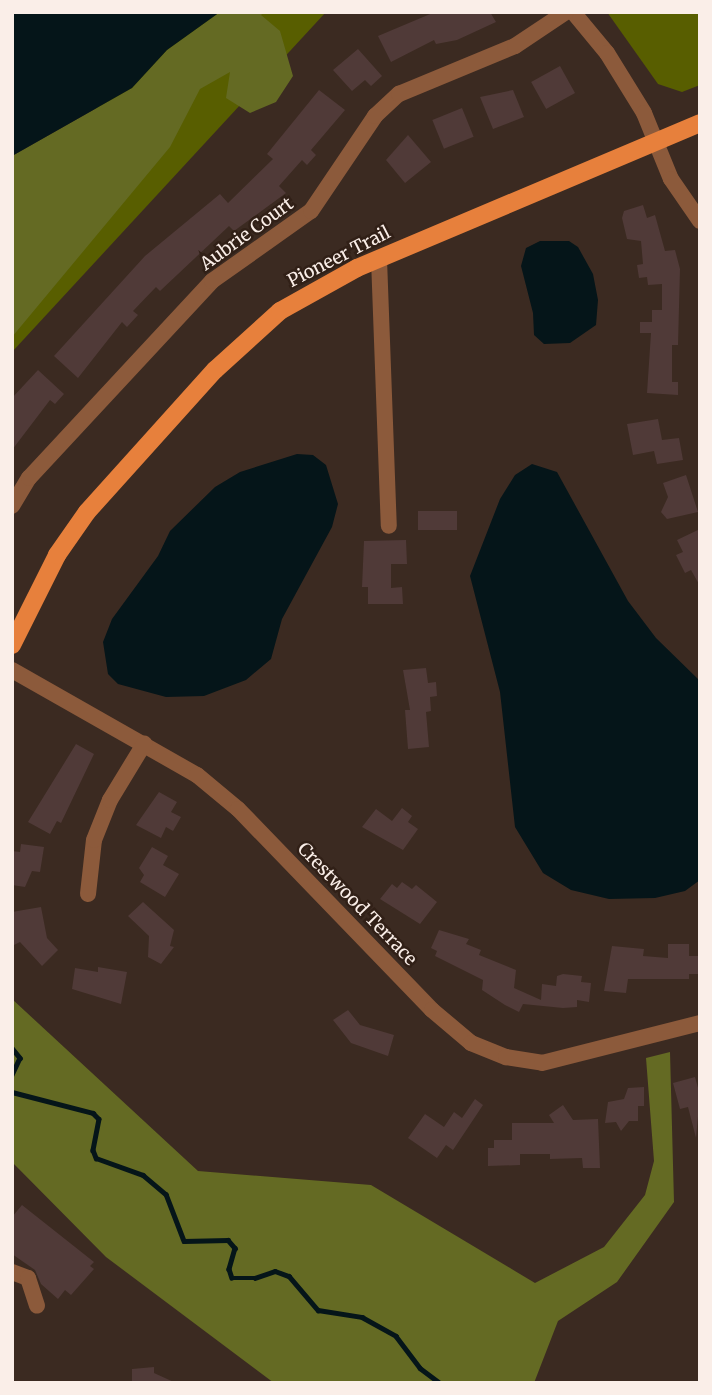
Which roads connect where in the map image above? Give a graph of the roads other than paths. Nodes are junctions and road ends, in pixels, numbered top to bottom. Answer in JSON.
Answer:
{"nodes":[{"id":1,"x":566,"y":12,"type":"edge"},
{"id":2,"x":573,"y":12,"type":"edge"},
{"id":3,"x":700,"y":122,"type":"edge"},
{"id":4,"x":657,"y":137,"type":"junction"},
{"id":5,"x":700,"y":221,"type":"edge"},
{"id":6,"x":379,"y":259,"type":"junction"},
{"id":7,"x":12,"y":506,"type":"edge"},
{"id":8,"x":389,"y":526,"type":"dead end"},
{"id":9,"x":12,"y":645,"type":"edge"},
{"id":10,"x":12,"y":670,"type":"edge"},
{"id":11,"x":144,"y":744,"type":"junction"},
{"id":12,"x":88,"y":894,"type":"dead end"},
{"id":13,"x":700,"y":1023,"type":"edge"},
{"id":14,"x":12,"y":1272,"type":"edge"},
{"id":15,"x":37,"y":1306,"type":"dead end"}],
"edges":[{"from":1,"to":7,"type":"street","name":"Aubrie Court"},
{"from":2,"to":4,"type":"street"},
{"from":3,"to":4,"type":"main road","name":"Pioneer Trail"},
{"from":4,"to":5,"type":"street"},
{"from":4,"to":6,"type":"main road","name":"Pioneer Trail"},
{"from":6,"to":8,"type":"street"},
{"from":6,"to":9,"type":"main road","name":"Pioneer Trail"},
{"from":10,"to":11,"type":"street","name":"Crestwood Terrace"},
{"from":11,"to":12,"type":"street"},
{"from":11,"to":13,"type":"street","name":"Crestwood Terrace"},
{"from":14,"to":15,"type":"street"}]}
